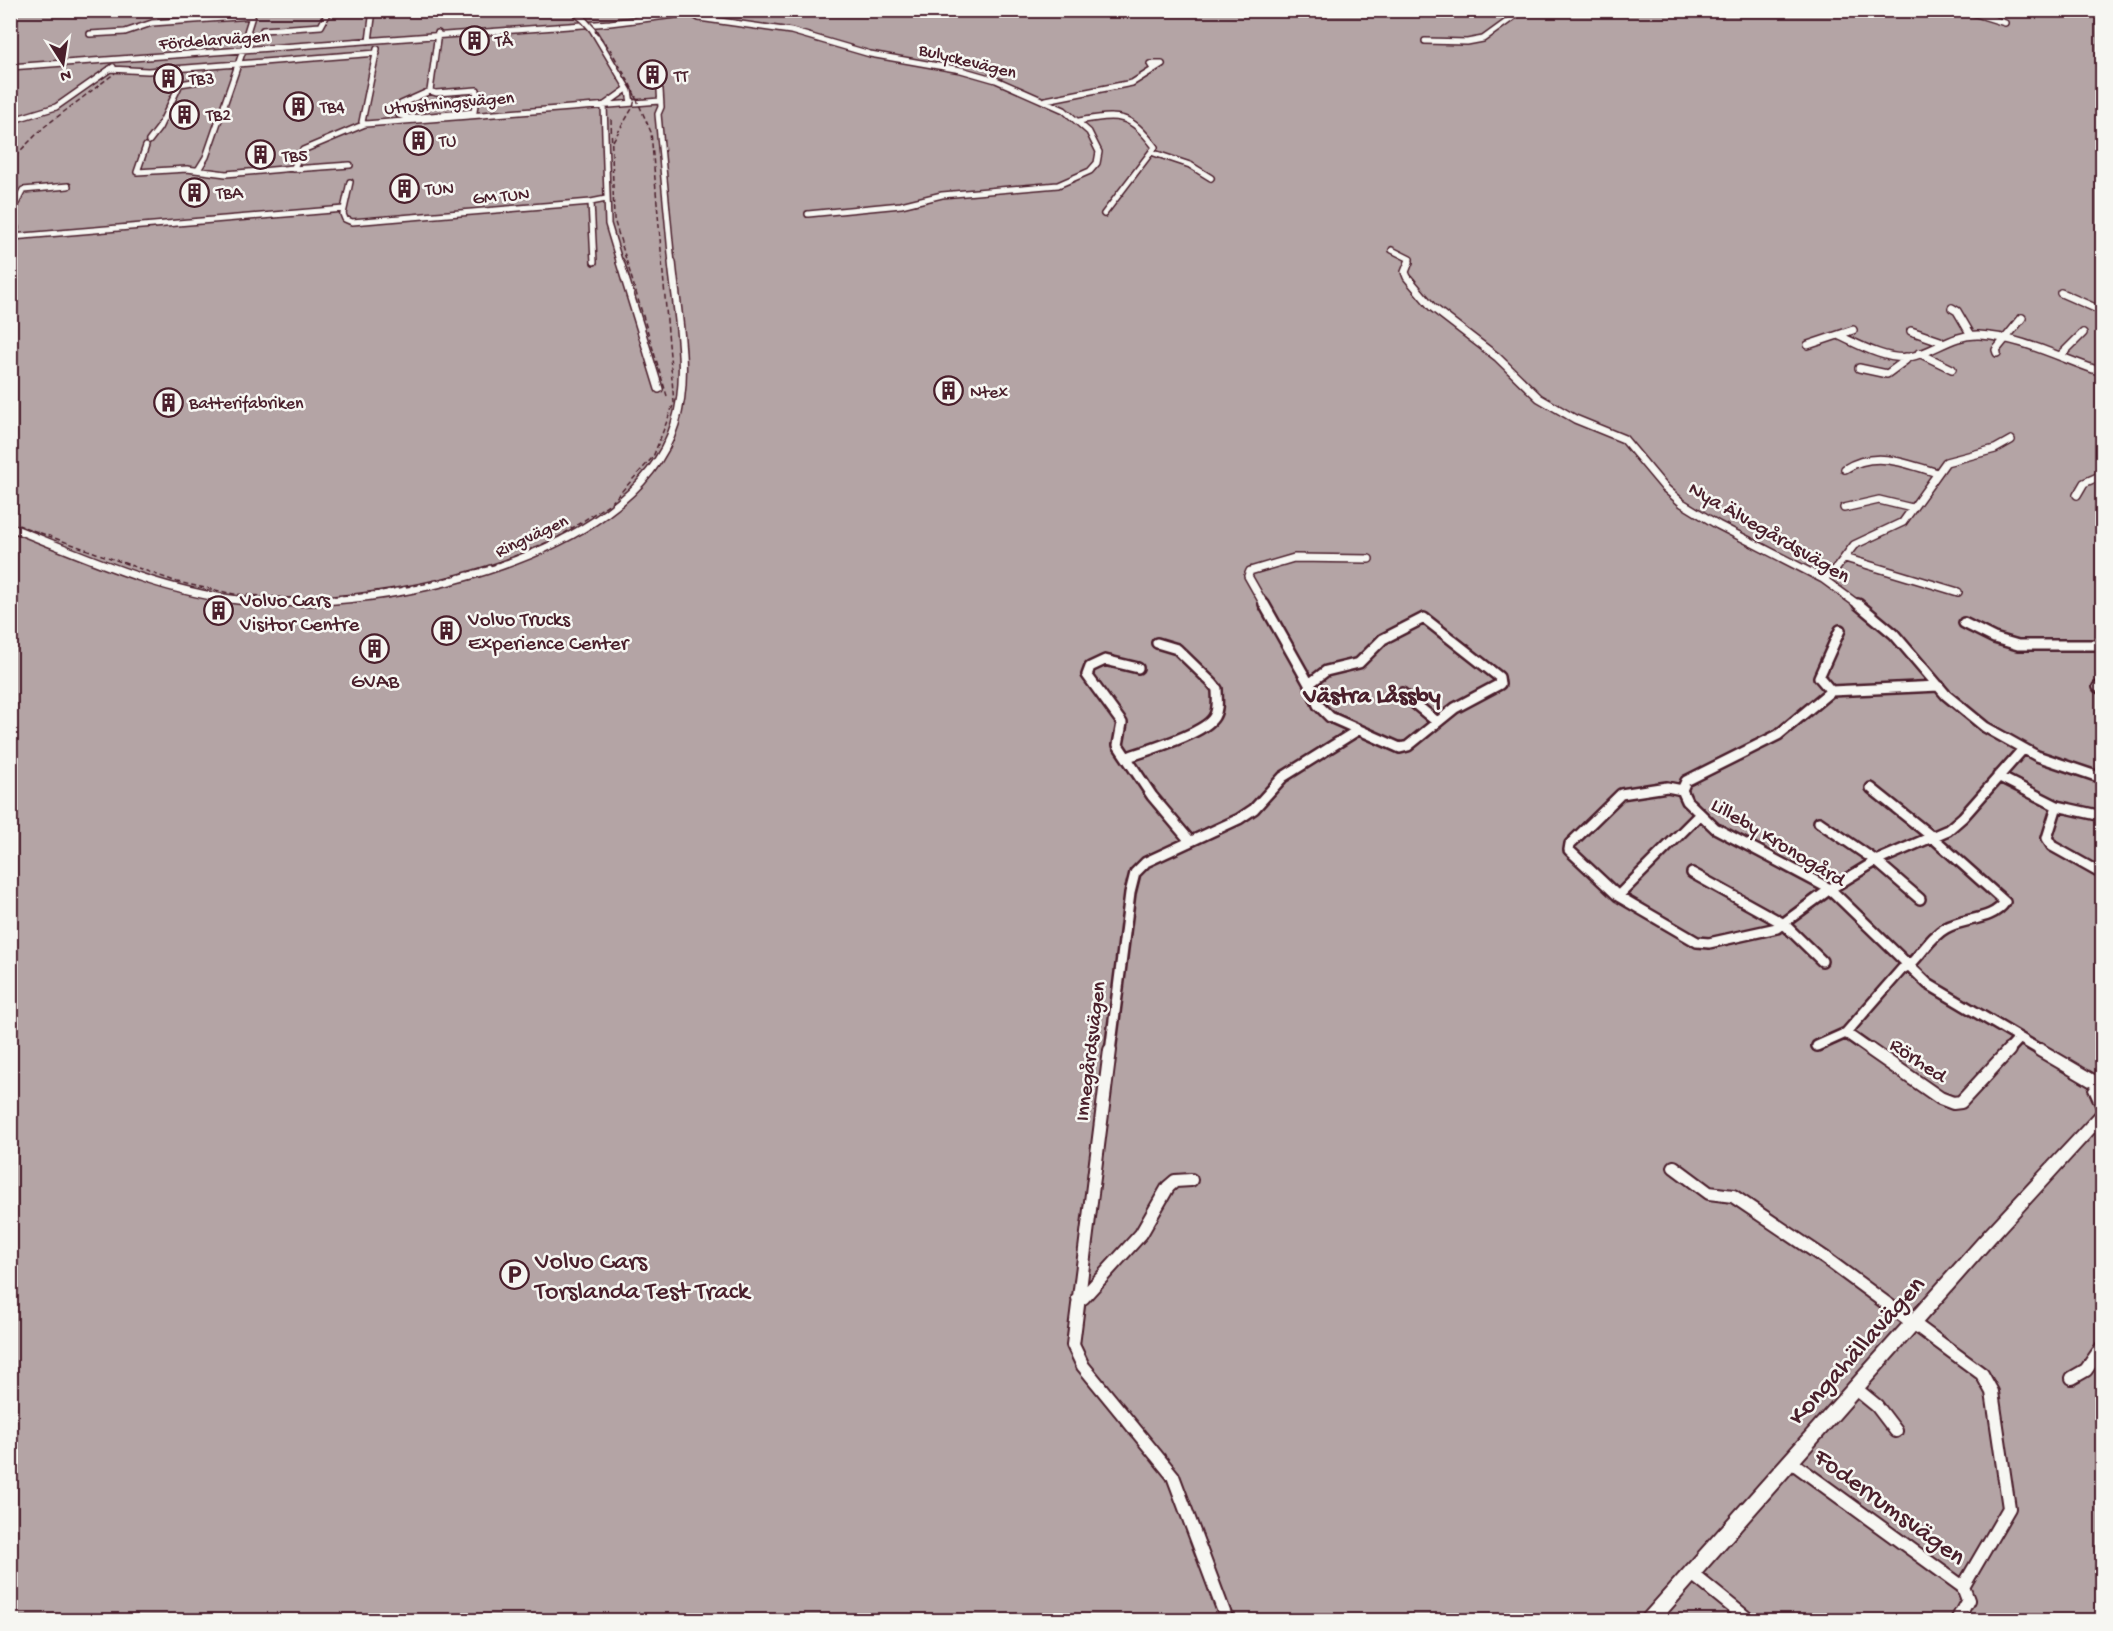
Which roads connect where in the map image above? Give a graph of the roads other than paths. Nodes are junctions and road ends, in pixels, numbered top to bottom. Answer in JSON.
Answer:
{"nodes":[{"id":1,"x":333,"y":10,"type":"edge"},
{"id":2,"x":572,"y":10,"type":"edge"},
{"id":3,"x":679,"y":10,"type":"edge"},
{"id":4,"x":717,"y":10,"type":"edge"},
{"id":5,"x":1523,"y":10,"type":"edge"},
{"id":6,"x":1685,"y":10,"type":"edge"},
{"id":7,"x":1695,"y":10,"type":"edge"},
{"id":8,"x":1757,"y":10,"type":"edge"},
{"id":9,"x":1774,"y":10,"type":"edge"},
{"id":10,"x":1963,"y":10,"type":"edge"},
{"id":11,"x":373,"y":11,"type":"edge"},
{"id":12,"x":694,"y":12,"type":"edge"},
{"id":13,"x":656,"y":17,"type":"junction"},
{"id":14,"x":713,"y":20,"type":"junction"},
{"id":15,"x":2005,"y":23,"type":"dead end"},
{"id":16,"x":262,"y":30,"type":"dead end"},
{"id":17,"x":497,"y":30,"type":"junction"},
{"id":18,"x":479,"y":31,"type":"junction"},
{"id":19,"x":461,"y":32,"type":"junction"},
{"id":20,"x":90,"y":34,"type":"dead end"},
{"id":21,"x":438,"y":35,"type":"junction"},
{"id":22,"x":368,"y":40,"type":"junction"},
{"id":23,"x":379,"y":40,"type":"junction"},
{"id":24,"x":1425,"y":41,"type":"dead end"},
{"id":25,"x":242,"y":49,"type":"junction"},
{"id":26,"x":377,"y":53,"type":"junction"},
{"id":27,"x":121,"y":58,"type":"junction"},
{"id":28,"x":205,"y":61,"type":"dead end"},
{"id":29,"x":195,"y":62,"type":"dead end"},
{"id":30,"x":237,"y":64,"type":"junction"},
{"id":31,"x":145,"y":65,"type":"dead end"},
{"id":32,"x":10,"y":67,"type":"edge"},
{"id":33,"x":111,"y":68,"type":"junction"},
{"id":34,"x":1153,"y":69,"type":"dead end"},
{"id":35,"x":212,"y":79,"type":"dead end"},
{"id":36,"x":88,"y":84,"type":"junction"},
{"id":37,"x":627,"y":89,"type":"junction"},
{"id":38,"x":660,"y":90,"type":"dead end"},
{"id":39,"x":430,"y":91,"type":"junction"},
{"id":40,"x":76,"y":96,"type":"dead end"},
{"id":41,"x":1046,"y":100,"type":"junction"},
{"id":42,"x":660,"y":101,"type":"junction"},
{"id":43,"x":628,"y":103,"type":"junction"},
{"id":44,"x":605,"y":105,"type":"junction"},
{"id":45,"x":10,"y":121,"type":"edge"},
{"id":46,"x":1079,"y":121,"type":"junction"},
{"id":47,"x":365,"y":124,"type":"junction"},
{"id":48,"x":1154,"y":153,"type":"junction"},
{"id":49,"x":350,"y":165,"type":"dead end"},
{"id":50,"x":294,"y":169,"type":"junction"},
{"id":51,"x":198,"y":170,"type":"junction"},
{"id":52,"x":1211,"y":178,"type":"dead end"},
{"id":53,"x":350,"y":182,"type":"dead end"},
{"id":54,"x":68,"y":186,"type":"dead end"},
{"id":55,"x":606,"y":199,"type":"junction"},
{"id":56,"x":591,"y":202,"type":"junction"},
{"id":57,"x":344,"y":209,"type":"junction"},
{"id":58,"x":808,"y":214,"type":"dead end"},
{"id":59,"x":1104,"y":214,"type":"dead end"},
{"id":60,"x":10,"y":215,"type":"edge"},
{"id":61,"x":10,"y":229,"type":"edge"},
{"id":62,"x":1392,"y":250,"type":"dead end"},
{"id":63,"x":594,"y":262,"type":"dead end"},
{"id":64,"x":2061,"y":293,"type":"dead end"},
{"id":65,"x":1952,"y":308,"type":"dead end"},
{"id":66,"x":2103,"y":311,"type":"edge"},
{"id":67,"x":2022,"y":318,"type":"dead end"},
{"id":68,"x":1853,"y":330,"type":"dead end"},
{"id":69,"x":1911,"y":331,"type":"dead end"},
{"id":70,"x":2083,"y":333,"type":"dead end"},
{"id":71,"x":1971,"y":335,"type":"junction"},
{"id":72,"x":1840,"y":336,"type":"junction"},
{"id":73,"x":2004,"y":338,"type":"junction"},
{"id":74,"x":1940,"y":342,"type":"junction"},
{"id":75,"x":1808,"y":345,"type":"dead end"},
{"id":76,"x":1919,"y":353,"type":"junction"},
{"id":77,"x":1997,"y":353,"type":"dead end"},
{"id":78,"x":2060,"y":356,"type":"junction"},
{"id":79,"x":1906,"y":357,"type":"junction"},
{"id":80,"x":1860,"y":368,"type":"dead end"},
{"id":81,"x":1952,"y":369,"type":"dead end"},
{"id":82,"x":2103,"y":372,"type":"edge"},
{"id":83,"x":659,"y":389,"type":"dead end"},
{"id":84,"x":2011,"y":440,"type":"dead end"},
{"id":85,"x":1845,"y":469,"type":"dead end"},
{"id":86,"x":1937,"y":473,"type":"junction"},
{"id":87,"x":2103,"y":475,"type":"edge"},
{"id":88,"x":2077,"y":495,"type":"dead end"},
{"id":89,"x":1844,"y":508,"type":"dead end"},
{"id":90,"x":1912,"y":508,"type":"junction"},
{"id":91,"x":10,"y":527,"type":"edge"},
{"id":92,"x":1845,"y":558,"type":"junction"},
{"id":93,"x":1368,"y":559,"type":"dead end"},
{"id":94,"x":1823,"y":579,"type":"junction"},
{"id":95,"x":1958,"y":592,"type":"dead end"},
{"id":96,"x":1964,"y":623,"type":"dead end"},
{"id":97,"x":1840,"y":630,"type":"dead end"},
{"id":98,"x":1157,"y":643,"type":"dead end"},
{"id":99,"x":2103,"y":645,"type":"edge"},
{"id":100,"x":1138,"y":668,"type":"dead end"},
{"id":101,"x":1309,"y":684,"type":"junction"},
{"id":102,"x":1939,"y":686,"type":"junction"},
{"id":103,"x":1831,"y":691,"type":"junction"},
{"id":104,"x":1402,"y":693,"type":"dead end"},
{"id":105,"x":1437,"y":722,"type":"junction"},
{"id":106,"x":1358,"y":730,"type":"junction"},
{"id":107,"x":2023,"y":749,"type":"junction"},
{"id":108,"x":1128,"y":757,"type":"junction"},
{"id":109,"x":1998,"y":776,"type":"junction"},
{"id":110,"x":2103,"y":778,"type":"edge"},
{"id":111,"x":1871,"y":788,"type":"dead end"},
{"id":112,"x":1682,"y":790,"type":"junction"},
{"id":113,"x":2057,"y":806,"type":"junction"},
{"id":114,"x":1699,"y":815,"type":"junction"},
{"id":115,"x":2103,"y":816,"type":"edge"},
{"id":116,"x":1819,"y":822,"type":"dead end"},
{"id":117,"x":1931,"y":836,"type":"junction"},
{"id":118,"x":1190,"y":841,"type":"junction"},
{"id":119,"x":1876,"y":861,"type":"junction"},
{"id":120,"x":1692,"y":873,"type":"dead end"},
{"id":121,"x":2103,"y":874,"type":"edge"},
{"id":122,"x":1830,"y":889,"type":"junction"},
{"id":123,"x":1618,"y":896,"type":"junction"},
{"id":124,"x":1920,"y":899,"type":"dead end"},
{"id":125,"x":1784,"y":924,"type":"junction"},
{"id":126,"x":1822,"y":961,"type":"dead end"},
{"id":127,"x":1909,"y":966,"type":"junction"},
{"id":128,"x":1846,"y":1033,"type":"junction"},
{"id":129,"x":2019,"y":1039,"type":"junction"},
{"id":130,"x":1817,"y":1046,"type":"dead end"},
{"id":131,"x":2100,"y":1083,"type":"edge"},
{"id":132,"x":2103,"y":1104,"type":"edge"},
{"id":133,"x":2103,"y":1115,"type":"edge"},
{"id":134,"x":1674,"y":1167,"type":"dead end"},
{"id":135,"x":1191,"y":1180,"type":"dead end"},
{"id":136,"x":1078,"y":1298,"type":"junction"},
{"id":137,"x":1914,"y":1322,"type":"junction"},
{"id":138,"x":2103,"y":1347,"type":"edge"},
{"id":139,"x":2072,"y":1378,"type":"dead end"},
{"id":140,"x":1855,"y":1388,"type":"junction"},
{"id":141,"x":1896,"y":1431,"type":"dead end"},
{"id":142,"x":1790,"y":1461,"type":"junction"},
{"id":143,"x":1691,"y":1573,"type":"junction"},
{"id":144,"x":1963,"y":1587,"type":"junction"},
{"id":145,"x":1227,"y":1620,"type":"edge"},
{"id":146,"x":1650,"y":1620,"type":"edge"},
{"id":147,"x":1749,"y":1620,"type":"edge"},
{"id":148,"x":1957,"y":1620,"type":"edge"}],
"edges":[{"from":1,"to":16,"type":"street"},
{"from":2,"to":37,"type":"street","bridge":true},
{"from":3,"to":13,"type":"main road"},
{"from":4,"to":12,"type":"street"},
{"from":4,"to":14,"type":"street"},
{"from":5,"to":24,"type":"street"},
{"from":6,"to":7,"type":"street"},
{"from":8,"to":9,"type":"street"},
{"from":10,"to":15,"type":"street"},
{"from":11,"to":22,"type":"street"},
{"from":12,"to":13,"type":"street"},
{"from":12,"to":14,"type":"street","name":"Bulyckevägen"},
{"from":13,"to":17,"type":"street"},
{"from":13,"to":18,"type":"street"},
{"from":14,"to":41,"type":"street","name":"Bulyckevägen"},
{"from":17,"to":18,"type":"street"},
{"from":17,"to":19,"type":"street"},
{"from":18,"to":19,"type":"street"},
{"from":18,"to":21,"type":"street"},
{"from":19,"to":21,"type":"street"},
{"from":19,"to":21,"type":"street"},
{"from":19,"to":21,"type":"street"},
{"from":20,"to":25,"type":"street"},
{"from":21,"to":22,"type":"street"},
{"from":21,"to":23,"type":"street"},
{"from":21,"to":39,"type":"street"},
{"from":22,"to":23,"type":"street"},
{"from":22,"to":25,"type":"street","name":"Fördelarvägen"},
{"from":23,"to":26,"type":"street"},
{"from":25,"to":27,"type":"street","name":"Fördelarvägen"},
{"from":25,"to":30,"type":"street"},
{"from":26,"to":30,"type":"street"},
{"from":26,"to":47,"type":"street"},
{"from":27,"to":32,"type":"street","name":"Fördelarvägen"},
{"from":27,"to":33,"type":"street"},
{"from":28,"to":29,"type":"street"},
{"from":30,"to":33,"type":"street"},
{"from":30,"to":51,"type":"street"},
{"from":31,"to":33,"type":"street"},
{"from":33,"to":36,"type":"street"},
{"from":34,"to":41,"type":"street"},
{"from":35,"to":51,"type":"street"},
{"from":36,"to":40,"type":"street"},
{"from":36,"to":45,"type":"street"},
{"from":37,"to":43,"type":"street"},
{"from":37,"to":44,"type":"street"},
{"from":38,"to":42,"type":"street","name":"Ringvägen"},
{"from":39,"to":39,"type":"street"},
{"from":41,"to":46,"type":"street","name":"Bulyckevägen"},
{"from":42,"to":43,"type":"street"},
{"from":42,"to":91,"type":"street","name":"Ringvägen"},
{"from":43,"to":44,"type":"street","name":"Utrustningsvägen"},
{"from":44,"to":47,"type":"street","name":"Utrustningsvägen"},
{"from":44,"to":55,"type":"street"},
{"from":46,"to":48,"type":"street"},
{"from":46,"to":58,"type":"street","name":"Bulyckevägen"},
{"from":47,"to":50,"type":"street","name":"Utrustningsvägen"},
{"from":48,"to":52,"type":"street"},
{"from":48,"to":59,"type":"street"},
{"from":49,"to":50,"type":"street"},
{"from":50,"to":51,"type":"street"},
{"from":53,"to":57,"type":"street"},
{"from":54,"to":60,"type":"street"},
{"from":55,"to":56,"type":"street"},
{"from":55,"to":83,"type":"street"},
{"from":56,"to":57,"type":"street","name":"GM TUN"},
{"from":56,"to":63,"type":"street"},
{"from":57,"to":61,"type":"street"},
{"from":62,"to":94,"type":"street","name":"Nya Älvegårdsvägen"},
{"from":64,"to":66,"type":"street"},
{"from":65,"to":71,"type":"street"},
{"from":67,"to":73,"type":"street"},
{"from":68,"to":72,"type":"street"},
{"from":69,"to":74,"type":"street"},
{"from":70,"to":78,"type":"street"},
{"from":71,"to":73,"type":"street"},
{"from":71,"to":74,"type":"street"},
{"from":72,"to":75,"type":"street"},
{"from":72,"to":79,"type":"street"},
{"from":73,"to":77,"type":"street"},
{"from":73,"to":78,"type":"street"},
{"from":74,"to":76,"type":"street"},
{"from":76,"to":79,"type":"street"},
{"from":76,"to":81,"type":"street"},
{"from":78,"to":82,"type":"street"},
{"from":79,"to":80,"type":"street"},
{"from":84,"to":86,"type":"street"},
{"from":85,"to":86,"type":"street"},
{"from":86,"to":90,"type":"street"},
{"from":87,"to":88,"type":"street"},
{"from":89,"to":90,"type":"street"},
{"from":90,"to":92,"type":"street"},
{"from":92,"to":94,"type":"street"},
{"from":92,"to":95,"type":"street"},
{"from":93,"to":101,"type":"street"},
{"from":94,"to":102,"type":"street","name":"Nya Älvegårdsvägen"},
{"from":96,"to":99,"type":"street"},
{"from":97,"to":103,"type":"street"},
{"from":98,"to":108,"type":"street"},
{"from":100,"to":108,"type":"street"},
{"from":101,"to":105,"type":"street"},
{"from":101,"to":106,"type":"street"},
{"from":102,"to":103,"type":"street"},
{"from":102,"to":107,"type":"street","name":"Nya Älvegårdsvägen"},
{"from":103,"to":112,"type":"street","name":"Lilleby Kronogård"},
{"from":104,"to":105,"type":"street"},
{"from":105,"to":106,"type":"street"},
{"from":106,"to":118,"type":"street","name":"Innegårdsvägen"},
{"from":107,"to":109,"type":"street"},
{"from":107,"to":110,"type":"street","name":"Nya Älvegårdsvägen"},
{"from":108,"to":118,"type":"street"},
{"from":109,"to":113,"type":"street"},
{"from":109,"to":117,"type":"street"},
{"from":111,"to":117,"type":"street"},
{"from":112,"to":114,"type":"street","name":"Lilleby Kronogård"},
{"from":112,"to":123,"type":"street"},
{"from":113,"to":115,"type":"street"},
{"from":113,"to":121,"type":"street"},
{"from":114,"to":122,"type":"street","name":"Lilleby Kronogård"},
{"from":114,"to":123,"type":"street"},
{"from":116,"to":119,"type":"street"},
{"from":117,"to":119,"type":"street"},
{"from":117,"to":127,"type":"street"},
{"from":118,"to":136,"type":"street","name":"Innegårdsvägen"},
{"from":119,"to":122,"type":"street"},
{"from":119,"to":124,"type":"street"},
{"from":120,"to":125,"type":"street"},
{"from":122,"to":125,"type":"street"},
{"from":122,"to":127,"type":"street","name":"Lilleby Kronogård"},
{"from":123,"to":125,"type":"street"},
{"from":125,"to":126,"type":"street"},
{"from":127,"to":128,"type":"street"},
{"from":127,"to":129,"type":"street","name":"Lilleby Kronogård"},
{"from":128,"to":129,"type":"street","name":"Rörhed"},
{"from":128,"to":130,"type":"street"},
{"from":129,"to":131,"type":"street","name":"Lilleby Kronogård"},
{"from":131,"to":132,"type":"street"},
{"from":133,"to":137,"type":"street","name":"Kongahällavägen"},
{"from":134,"to":137,"type":"street"},
{"from":135,"to":136,"type":"street"},
{"from":136,"to":145,"type":"street","name":"Innegårdsvägen"},
{"from":137,"to":140,"type":"street","name":"Kongahällavägen"},
{"from":137,"to":144,"type":"street"},
{"from":138,"to":139,"type":"street"},
{"from":140,"to":141,"type":"street"},
{"from":140,"to":142,"type":"street","name":"Kongahällavägen"},
{"from":142,"to":143,"type":"street","name":"Kongahällavägen"},
{"from":142,"to":144,"type":"street","name":"Foderrumsvägen"},
{"from":143,"to":146,"type":"street","name":"Kongahällavägen"},
{"from":143,"to":147,"type":"street"},
{"from":144,"to":148,"type":"street"}]}
